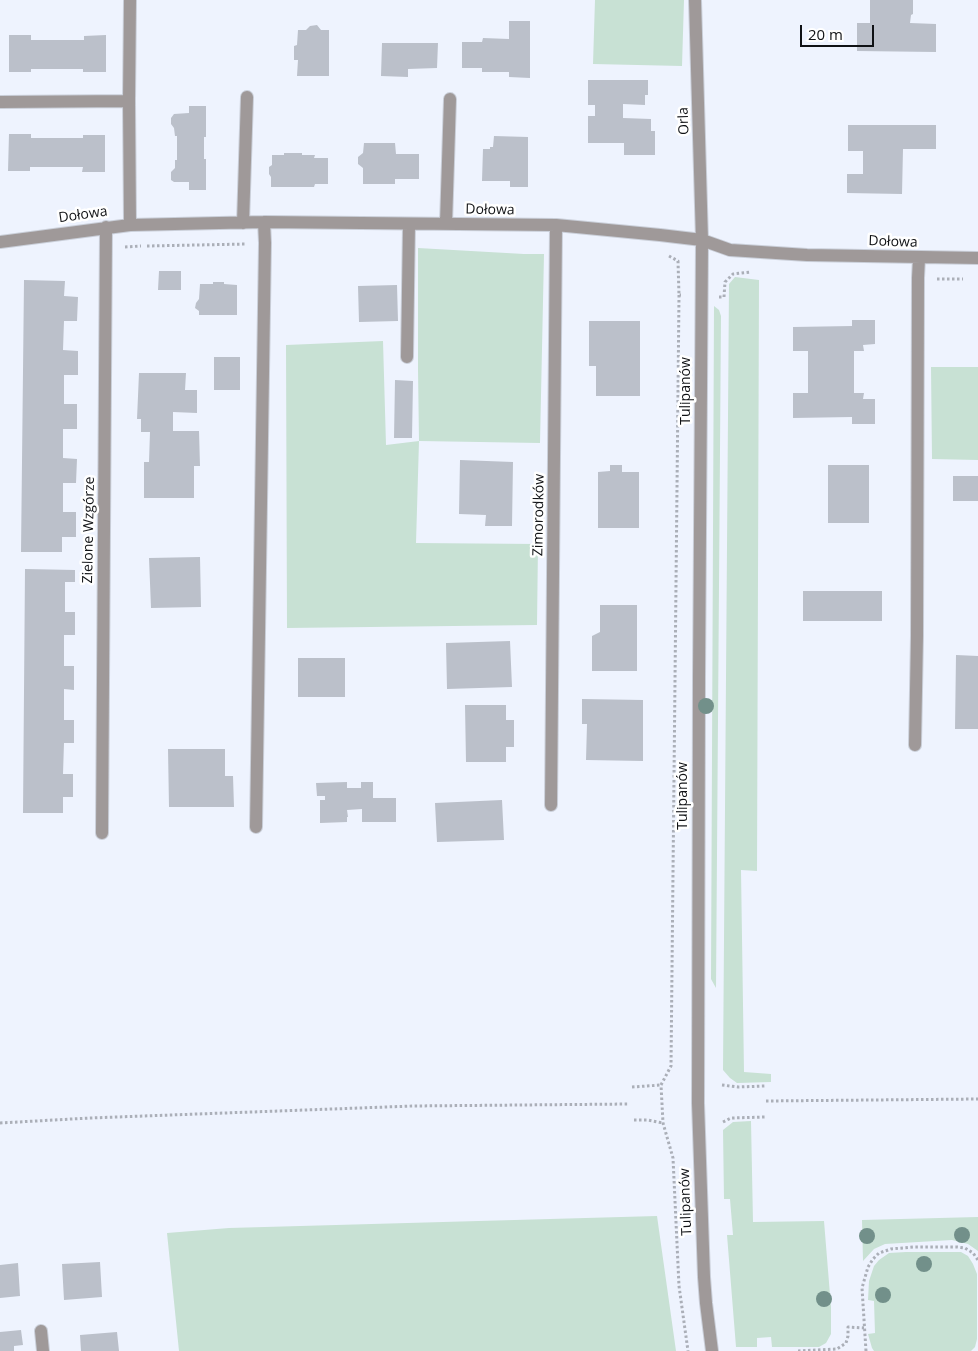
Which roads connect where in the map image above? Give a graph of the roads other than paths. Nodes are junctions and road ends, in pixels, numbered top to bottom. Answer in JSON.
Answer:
{"nodes":[{"id":1,"x":130,"y":0,"type":"edge"},
{"id":2,"x":695,"y":0,"type":"edge"},
{"id":3,"x":247,"y":97,"type":"dead end"},
{"id":4,"x":450,"y":99,"type":"dead end"},
{"id":5,"x":129,"y":101,"type":"junction"},
{"id":6,"x":0,"y":102,"type":"edge"},
{"id":7,"x":264,"y":222,"type":"junction"},
{"id":8,"x":243,"y":223,"type":"junction"},
{"id":9,"x":408,"y":224,"type":"junction"},
{"id":10,"x":446,"y":224,"type":"junction"},
{"id":11,"x":130,"y":225,"type":"junction"},
{"id":12,"x":556,"y":225,"type":"junction"},
{"id":13,"x":106,"y":227,"type":"junction"},
{"id":14,"x":702,"y":240,"type":"junction"},
{"id":15,"x":0,"y":242,"type":"edge"},
{"id":16,"x":919,"y":258,"type":"junction"},
{"id":17,"x":978,"y":258,"type":"edge"},
{"id":18,"x":407,"y":357,"type":"dead end"},
{"id":19,"x":915,"y":745,"type":"dead end"},
{"id":20,"x":551,"y":805,"type":"dead end"},
{"id":21,"x":256,"y":827,"type":"dead end"},
{"id":22,"x":102,"y":833,"type":"dead end"},
{"id":23,"x":41,"y":1331,"type":"dead end"},
{"id":24,"x":43,"y":1351,"type":"edge"},
{"id":25,"x":712,"y":1351,"type":"edge"}],
"edges":[{"from":1,"to":5,"type":"street"},
{"from":2,"to":14,"type":"street","name":"Orla"},
{"from":3,"to":8,"type":"street"},
{"from":4,"to":10,"type":"street"},
{"from":5,"to":6,"type":"street"},
{"from":5,"to":11,"type":"street"},
{"from":7,"to":8,"type":"street","name":"Dołowa"},
{"from":7,"to":9,"type":"street","name":"Dołowa"},
{"from":7,"to":21,"type":"street"},
{"from":8,"to":11,"type":"street","name":"Dołowa"},
{"from":9,"to":10,"type":"street","name":"Dołowa"},
{"from":9,"to":18,"type":"street"},
{"from":10,"to":12,"type":"street","name":"Dołowa"},
{"from":11,"to":13,"type":"street","name":"Dołowa"},
{"from":12,"to":14,"type":"street","name":"Dołowa"},
{"from":12,"to":20,"type":"street","name":"Zimorodków"},
{"from":13,"to":15,"type":"street","name":"Dołowa"},
{"from":13,"to":22,"type":"street","name":"Zielone Wzgórze"},
{"from":14,"to":16,"type":"street","name":"Dołowa"},
{"from":14,"to":25,"type":"street","name":"Tulipanów"},
{"from":16,"to":17,"type":"street","name":"Dołowa"},
{"from":16,"to":19,"type":"street"},
{"from":23,"to":24,"type":"street"}]}
